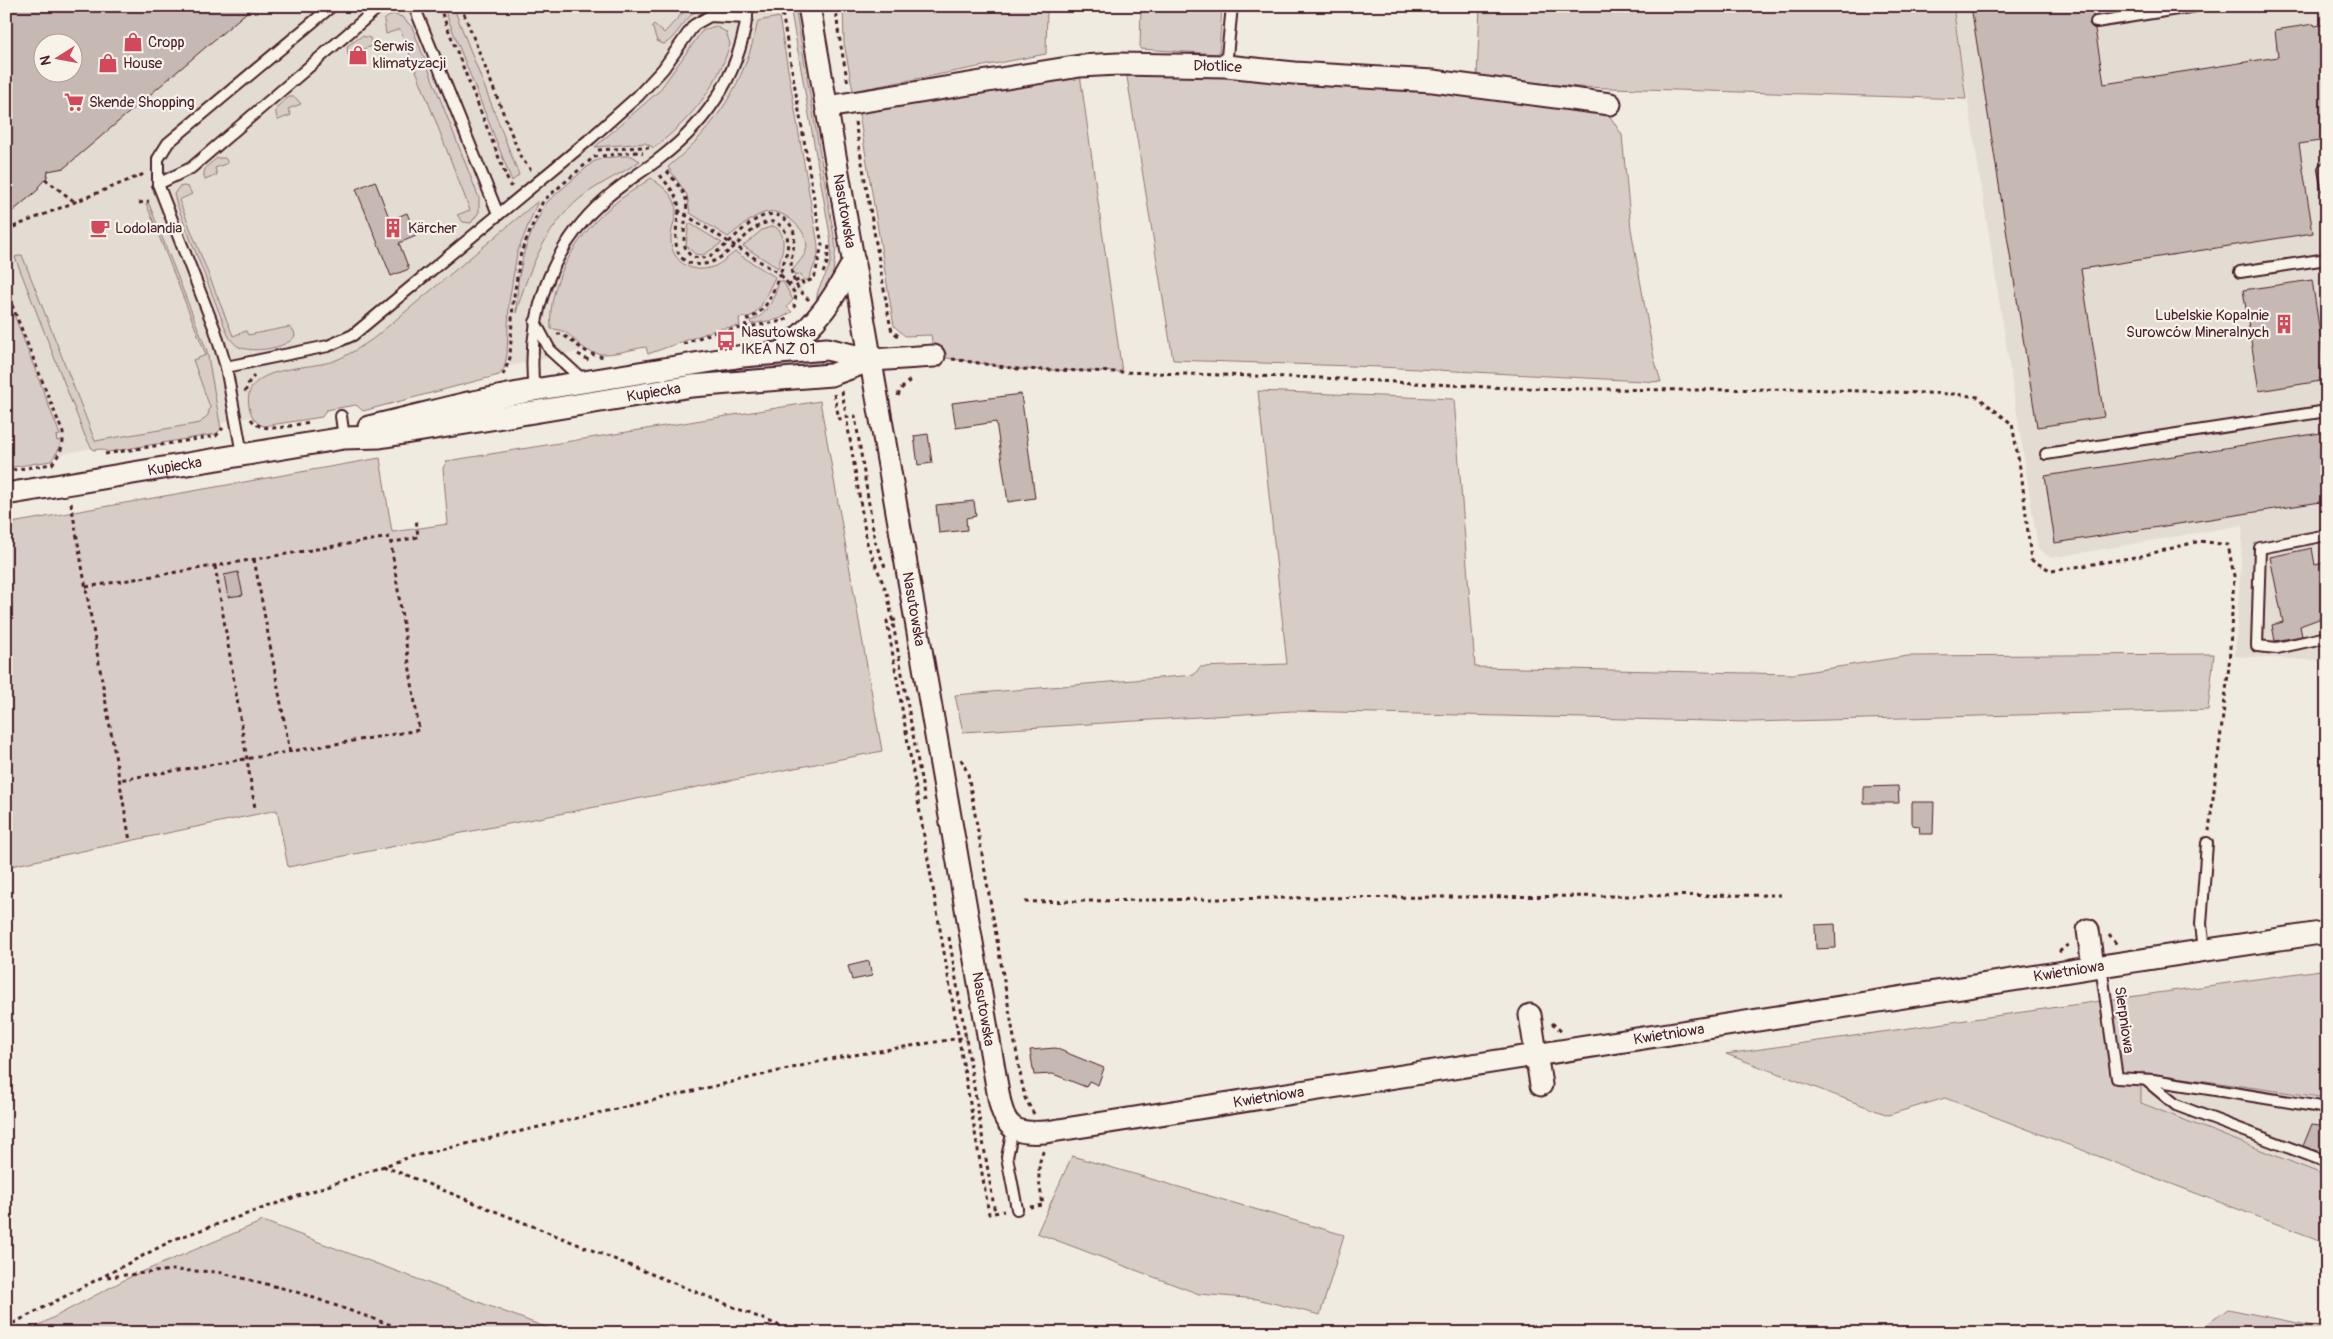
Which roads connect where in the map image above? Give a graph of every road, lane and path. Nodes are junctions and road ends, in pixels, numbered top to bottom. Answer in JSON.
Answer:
{"nodes":[{"id":1,"x":332,"y":6,"type":"edge"},
{"id":2,"x":380,"y":6,"type":"edge"},
{"id":3,"x":414,"y":6,"type":"edge"},
{"id":4,"x":439,"y":6,"type":"edge"},
{"id":5,"x":461,"y":6,"type":"edge"},
{"id":6,"x":748,"y":6,"type":"edge"},
{"id":7,"x":781,"y":6,"type":"edge"},
{"id":8,"x":809,"y":6,"type":"edge"},
{"id":9,"x":836,"y":6,"type":"edge"},
{"id":10,"x":1232,"y":6,"type":"edge"},
{"id":11,"x":2196,"y":6,"type":"edge"},
{"id":12,"x":747,"y":18,"type":"junction"},
{"id":13,"x":2096,"y":22,"type":"dead end"},
{"id":14,"x":1226,"y":66,"type":"junction"},
{"id":15,"x":793,"y":76,"type":"dead end"},
{"id":16,"x":852,"y":103,"type":"junction"},
{"id":17,"x":1610,"y":104,"type":"dead end"},
{"id":18,"x":827,"y":107,"type":"junction"},
{"id":19,"x":644,"y":153,"type":"dead end"},
{"id":20,"x":658,"y":160,"type":"junction"},
{"id":21,"x":2327,"y":168,"type":"edge"},
{"id":22,"x":567,"y":173,"type":"dead end"},
{"id":23,"x":524,"y":174,"type":"dead end"},
{"id":24,"x":658,"y":174,"type":"dead end"},
{"id":25,"x":46,"y":179,"type":"dead end"},
{"id":26,"x":517,"y":180,"type":"dead end"},
{"id":27,"x":158,"y":184,"type":"junction"},
{"id":28,"x":2327,"y":187,"type":"edge"},
{"id":29,"x":551,"y":192,"type":"junction"},
{"id":30,"x":544,"y":195,"type":"dead end"},
{"id":31,"x":75,"y":202,"type":"dead end"},
{"id":32,"x":679,"y":212,"type":"junction"},
{"id":33,"x":498,"y":214,"type":"junction"},
{"id":34,"x":686,"y":216,"type":"junction"},
{"id":35,"x":828,"y":240,"type":"dead end"},
{"id":36,"x":728,"y":242,"type":"junction"},
{"id":37,"x":736,"y":246,"type":"junction"},
{"id":38,"x":2327,"y":259,"type":"edge"},
{"id":39,"x":854,"y":262,"type":"junction"},
{"id":40,"x":2240,"y":272,"type":"dead end"},
{"id":41,"x":780,"y":274,"type":"junction"},
{"id":42,"x":821,"y":277,"type":"dead end"},
{"id":43,"x":789,"y":285,"type":"dead end"},
{"id":44,"x":6,"y":290,"type":"edge"},
{"id":45,"x":813,"y":291,"type":"dead end"},
{"id":46,"x":808,"y":298,"type":"junction"},
{"id":47,"x":798,"y":312,"type":"dead end"},
{"id":48,"x":824,"y":312,"type":"junction"},
{"id":49,"x":790,"y":317,"type":"dead end"},
{"id":50,"x":535,"y":322,"type":"junction"},
{"id":51,"x":746,"y":328,"type":"junction"},
{"id":52,"x":554,"y":335,"type":"dead end"},
{"id":53,"x":739,"y":337,"type":"dead end"},
{"id":54,"x":904,"y":339,"type":"dead end"},
{"id":55,"x":678,"y":346,"type":"dead end"},
{"id":56,"x":782,"y":352,"type":"junction"},
{"id":57,"x":575,"y":353,"type":"dead end"},
{"id":58,"x":614,"y":356,"type":"dead end"},
{"id":59,"x":934,"y":356,"type":"joint"},
{"id":60,"x":872,"y":360,"type":"junction"},
{"id":61,"x":593,"y":362,"type":"dead end"},
{"id":62,"x":226,"y":367,"type":"junction"},
{"id":63,"x":258,"y":372,"type":"dead end"},
{"id":64,"x":838,"y":373,"type":"junction"},
{"id":65,"x":915,"y":377,"type":"dead end"},
{"id":66,"x":501,"y":378,"type":"dead end"},
{"id":67,"x":585,"y":382,"type":"junction"},
{"id":68,"x":534,"y":390,"type":"junction"},
{"id":69,"x":245,"y":394,"type":"dead end"},
{"id":70,"x":897,"y":401,"type":"dead end"},
{"id":71,"x":2327,"y":411,"type":"edge"},
{"id":72,"x":537,"y":412,"type":"junction"},
{"id":73,"x":247,"y":413,"type":"dead end"},
{"id":74,"x":341,"y":416,"type":"joint"},
{"id":75,"x":216,"y":436,"type":"dead end"},
{"id":76,"x":344,"y":438,"type":"junction"},
{"id":77,"x":104,"y":454,"type":"dead end"},
{"id":78,"x":242,"y":454,"type":"junction"},
{"id":79,"x":2046,"y":454,"type":"dead end"},
{"id":80,"x":6,"y":471,"type":"edge"},
{"id":81,"x":6,"y":494,"type":"edge"},
{"id":82,"x":71,"y":500,"type":"dead end"},
{"id":83,"x":416,"y":518,"type":"dead end"},
{"id":84,"x":2327,"y":534,"type":"edge"},
{"id":85,"x":390,"y":543,"type":"junction"},
{"id":86,"x":254,"y":559,"type":"junction"},
{"id":87,"x":215,"y":566,"type":"junction"},
{"id":88,"x":86,"y":587,"type":"junction"},
{"id":89,"x":2327,"y":637,"type":"edge"},
{"id":90,"x":290,"y":752,"type":"junction"},
{"id":91,"x":960,"y":756,"type":"dead end"},
{"id":92,"x":248,"y":759,"type":"junction"},
{"id":93,"x":119,"y":780,"type":"junction"},
{"id":94,"x":926,"y":802,"type":"dead end"},
{"id":95,"x":255,"y":808,"type":"dead end"},
{"id":96,"x":130,"y":841,"type":"dead end"},
{"id":97,"x":2208,"y":843,"type":"joint"},
{"id":98,"x":1782,"y":895,"type":"dead end"},
{"id":99,"x":1025,"y":902,"type":"dead end"},
{"id":100,"x":2088,"y":930,"type":"dead end"},
{"id":101,"x":2327,"y":932,"type":"edge"},
{"id":102,"x":949,"y":935,"type":"dead end"},
{"id":103,"x":2204,"y":950,"type":"junction"},
{"id":104,"x":2097,"y":966,"type":"junction"},
{"id":105,"x":1530,"y":1015,"type":"dead end"},
{"id":106,"x":988,"y":1034,"type":"junction"},
{"id":107,"x":966,"y":1038,"type":"junction"},
{"id":108,"x":1537,"y":1054,"type":"junction"},
{"id":109,"x":2146,"y":1080,"type":"junction"},
{"id":110,"x":1541,"y":1085,"type":"dead end"},
{"id":111,"x":2327,"y":1108,"type":"edge"},
{"id":112,"x":1036,"y":1118,"type":"dead end"},
{"id":113,"x":1013,"y":1129,"type":"junction"},
{"id":114,"x":2327,"y":1162,"type":"edge"},
{"id":115,"x":383,"y":1166,"type":"junction"},
{"id":116,"x":1017,"y":1210,"type":"dead end"},
{"id":117,"x":995,"y":1213,"type":"dead end"},
{"id":118,"x":104,"y":1277,"type":"junction"},
{"id":119,"x":6,"y":1327,"type":"edge"},
{"id":120,"x":414,"y":1333,"type":"edge"},
{"id":121,"x":798,"y":1333,"type":"edge"}],
"edges":[{"from":1,"to":27,"type":"lane"},
{"from":2,"to":27,"type":"lane"},
{"from":3,"to":33,"type":"lane"},
{"from":4,"to":26,"type":"path"},
{"from":5,"to":23,"type":"path"},
{"from":6,"to":12,"type":"lane"},
{"from":7,"to":15,"type":"path"},
{"from":8,"to":18,"type":"street","name":"Nasutowska"},
{"from":9,"to":16,"type":"path"},
{"from":10,"to":14,"type":"lane"},
{"from":11,"to":13,"type":"lane"},
{"from":12,"to":20,"type":"lane"},
{"from":12,"to":33,"type":"lane"},
{"from":14,"to":16,"type":"street","name":"Dłotlice"},
{"from":14,"to":17,"type":"street","name":"Dłotlice"},
{"from":16,"to":18,"type":"street","name":"Dłotlice"},
{"from":16,"to":54,"type":"path"},
{"from":18,"to":39,"type":"street","name":"Nasutowska"},
{"from":19,"to":29,"type":"path"},
{"from":20,"to":22,"type":"path"},
{"from":20,"to":34,"type":"path"},
{"from":20,"to":50,"type":"lane"},
{"from":21,"to":28,"type":"lane"},
{"from":24,"to":32,"type":"path"},
{"from":25,"to":31,"type":"path"},
{"from":27,"to":62,"type":"lane"},
{"from":29,"to":30,"type":"path"},
{"from":29,"to":66,"type":"path"},
{"from":32,"to":34,"type":"path"},
{"from":32,"to":37,"type":"path"},
{"from":33,"to":62,"type":"lane"},
{"from":34,"to":36,"type":"path"},
{"from":34,"to":36,"type":"path"},
{"from":35,"to":42,"type":"path"},
{"from":36,"to":37,"type":"path"},
{"from":36,"to":46,"type":"path"},
{"from":37,"to":41,"type":"path"},
{"from":37,"to":41,"type":"path"},
{"from":38,"to":40,"type":"lane"},
{"from":39,"to":48,"type":"street"},
{"from":39,"to":60,"type":"street","name":"Nasutowska"},
{"from":41,"to":43,"type":"path"},
{"from":41,"to":51,"type":"path"},
{"from":44,"to":80,"type":"path"},
{"from":45,"to":46,"type":"path"},
{"from":46,"to":47,"type":"path"},
{"from":46,"to":48,"type":"path"},
{"from":48,"to":56,"type":"street"},
{"from":49,"to":51,"type":"path"},
{"from":50,"to":67,"type":"lane"},
{"from":50,"to":68,"type":"lane"},
{"from":51,"to":53,"type":"path"},
{"from":51,"to":55,"type":"path"},
{"from":52,"to":58,"type":"path"},
{"from":56,"to":60,"type":"street","name":"Kupiecka"},
{"from":56,"to":67,"type":"street","name":"Kupiecka"},
{"from":57,"to":61,"type":"path"},
{"from":59,"to":60,"type":"street"},
{"from":59,"to":97,"type":"path"},
{"from":60,"to":64,"type":"street","name":"Kupiecka"},
{"from":60,"to":106,"type":"street","name":"Nasutowska"},
{"from":62,"to":78,"type":"lane"},
{"from":63,"to":69,"type":"path"},
{"from":64,"to":72,"type":"street","name":"Kupiecka"},
{"from":64,"to":94,"type":"path"},
{"from":65,"to":70,"type":"path"},
{"from":67,"to":68,"type":"street","name":"Kupiecka"},
{"from":68,"to":72,"type":"lane"},
{"from":68,"to":76,"type":"street","name":"Kupiecka"},
{"from":71,"to":79,"type":"lane"},
{"from":72,"to":76,"type":"street","name":"Kupiecka"},
{"from":73,"to":74,"type":"path"},
{"from":74,"to":76,"type":"lane"},
{"from":75,"to":77,"type":"path"},
{"from":76,"to":78,"type":"street","name":"Kupiecka"},
{"from":78,"to":81,"type":"street","name":"Kupiecka"},
{"from":82,"to":88,"type":"path"},
{"from":83,"to":85,"type":"path"},
{"from":84,"to":89,"type":"lane"},
{"from":85,"to":86,"type":"path"},
{"from":85,"to":90,"type":"path"},
{"from":86,"to":87,"type":"path"},
{"from":86,"to":90,"type":"path"},
{"from":87,"to":88,"type":"path"},
{"from":87,"to":92,"type":"path"},
{"from":88,"to":93,"type":"path"},
{"from":90,"to":92,"type":"path"},
{"from":91,"to":112,"type":"path"},
{"from":92,"to":93,"type":"path"},
{"from":92,"to":95,"type":"path"},
{"from":93,"to":96,"type":"path"},
{"from":97,"to":103,"type":"lane"},
{"from":98,"to":99,"type":"path"},
{"from":100,"to":104,"type":"street"},
{"from":101,"to":103,"type":"street","name":"Kwietniowa"},
{"from":102,"to":107,"type":"path"},
{"from":103,"to":104,"type":"street","name":"Kwietniowa"},
{"from":104,"to":108,"type":"street","name":"Kwietniowa"},
{"from":104,"to":109,"type":"lane","name":"Sierpniowa"},
{"from":105,"to":108,"type":"street"},
{"from":106,"to":107,"type":"path"},
{"from":106,"to":113,"type":"street","name":"Nasutowska"},
{"from":107,"to":115,"type":"path"},
{"from":107,"to":117,"type":"path"},
{"from":108,"to":110,"type":"street"},
{"from":108,"to":113,"type":"street","name":"Kwietniowa"},
{"from":109,"to":111,"type":"lane"},
{"from":109,"to":114,"type":"lane"},
{"from":113,"to":116,"type":"lane"},
{"from":115,"to":118,"type":"path"},
{"from":115,"to":121,"type":"path"},
{"from":118,"to":119,"type":"path"},
{"from":118,"to":120,"type":"path"}]}
